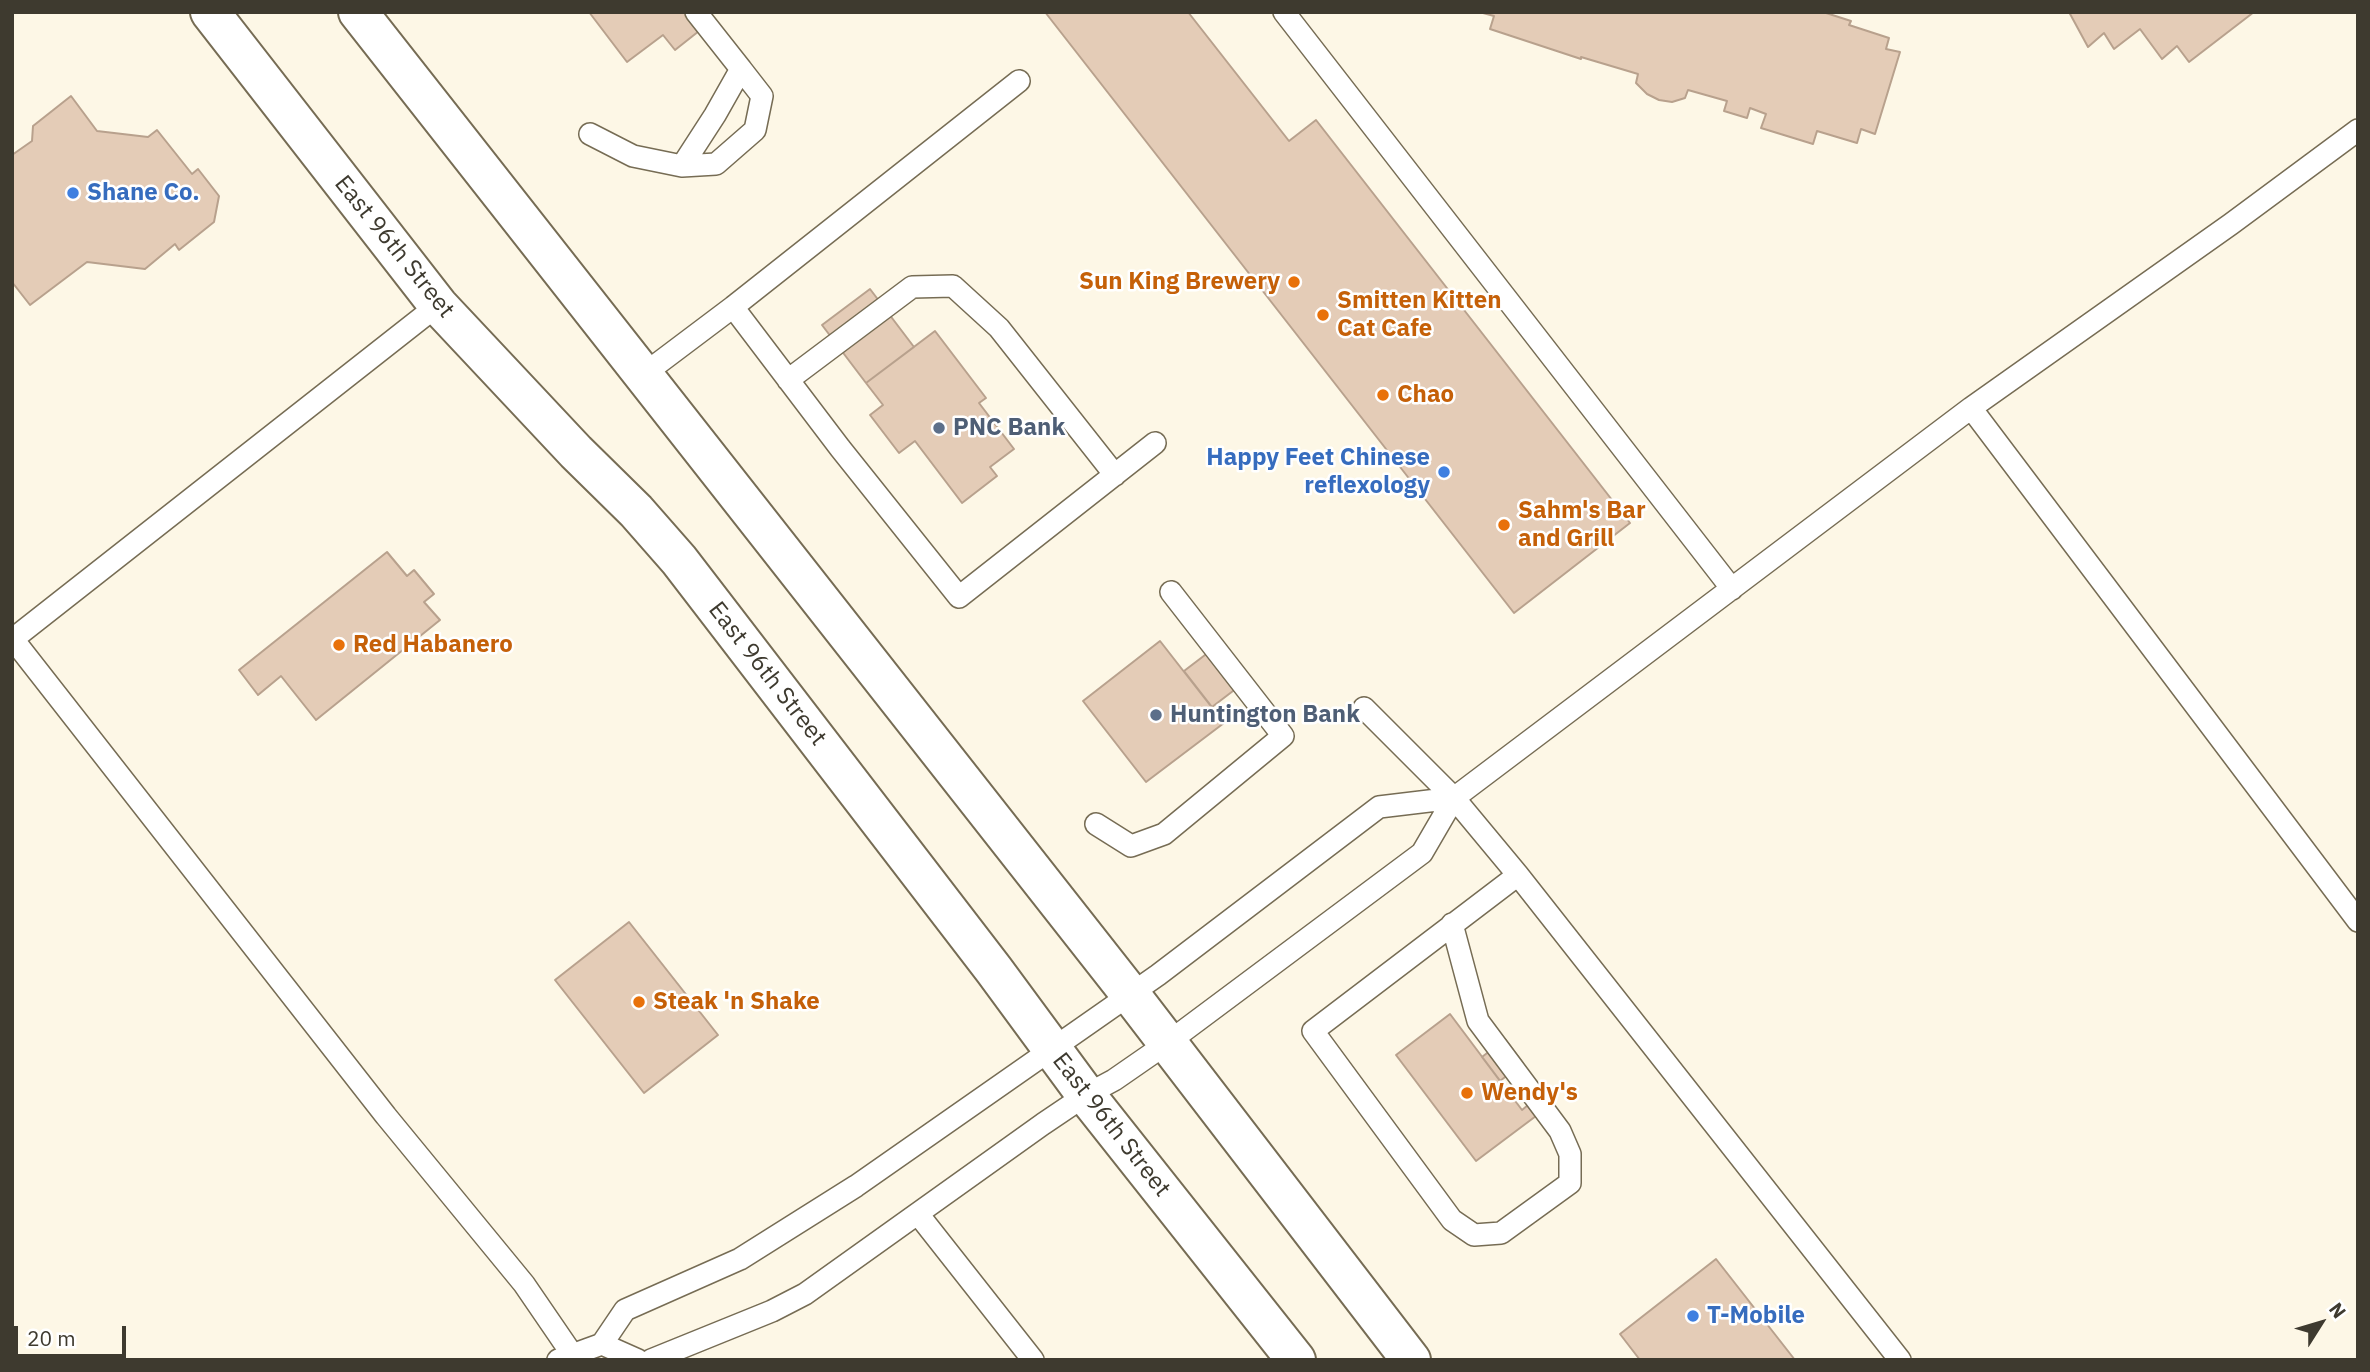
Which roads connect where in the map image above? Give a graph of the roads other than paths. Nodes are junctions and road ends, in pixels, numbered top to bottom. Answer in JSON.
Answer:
{"nodes":[{"id":1,"x":210,"y":12,"type":"edge"},
{"id":2,"x":358,"y":12,"type":"edge"},
{"id":3,"x":696,"y":12,"type":"edge"},
{"id":4,"x":1284,"y":12,"type":"edge"},
{"id":5,"x":741,"y":69,"type":"junction"},
{"id":6,"x":1019,"y":81,"type":"dead end"},
{"id":7,"x":2358,"y":130,"type":"edge"},
{"id":8,"x":590,"y":134,"type":"dead end"},
{"id":9,"x":682,"y":166,"type":"junction"},
{"id":10,"x":438,"y":305,"type":"junction"},
{"id":11,"x":733,"y":307,"type":"junction"},
{"id":12,"x":644,"y":374,"type":"junction"},
{"id":13,"x":788,"y":380,"type":"junction"},
{"id":14,"x":1971,"y":408,"type":"junction"},
{"id":15,"x":1155,"y":443,"type":"dead end"},
{"id":16,"x":1115,"y":475,"type":"junction"},
{"id":17,"x":1732,"y":589,"type":"junction"},
{"id":18,"x":1171,"y":592,"type":"dead end"},
{"id":19,"x":13,"y":639,"type":"edge"},
{"id":20,"x":1364,"y":708,"type":"dead end"},
{"id":21,"x":1454,"y":798,"type":"junction"},
{"id":22,"x":1096,"y":824,"type":"dead end"},
{"id":23,"x":1518,"y":875,"type":"junction"},
{"id":24,"x":2358,"y":921,"type":"edge"},
{"id":25,"x":1452,"y":924,"type":"junction"},
{"id":26,"x":1130,"y":994,"type":"junction"},
{"id":27,"x":1166,"y":1044,"type":"junction"},
{"id":28,"x":1053,"y":1050,"type":"junction"},
{"id":29,"x":1086,"y":1095,"type":"junction"},
{"id":30,"x":918,"y":1214,"type":"junction"},
{"id":31,"x":602,"y":1344,"type":"junction"},
{"id":32,"x":569,"y":1358,"type":"edge"},
{"id":33,"x":638,"y":1360,"type":"edge"},
{"id":34,"x":651,"y":1360,"type":"edge"},
{"id":35,"x":1034,"y":1360,"type":"edge"},
{"id":36,"x":1296,"y":1360,"type":"edge"},
{"id":37,"x":1411,"y":1360,"type":"edge"},
{"id":38,"x":1900,"y":1360,"type":"edge"}],
"edges":[{"from":1,"to":10,"type":"main road","name":"East 96th Street"},
{"from":2,"to":12,"type":"main road"},
{"from":3,"to":5,"type":"lane"},
{"from":4,"to":17,"type":"lane"},
{"from":5,"to":9,"type":"lane"},
{"from":5,"to":9,"type":"lane"},
{"from":6,"to":11,"type":"lane"},
{"from":7,"to":14,"type":"lane"},
{"from":8,"to":9,"type":"lane"},
{"from":10,"to":19,"type":"lane"},
{"from":10,"to":28,"type":"main road","name":"East 96th Street"},
{"from":11,"to":12,"type":"lane"},
{"from":11,"to":13,"type":"lane"},
{"from":12,"to":26,"type":"main road"},
{"from":13,"to":16,"type":"lane"},
{"from":13,"to":16,"type":"lane"},
{"from":14,"to":17,"type":"lane"},
{"from":14,"to":24,"type":"lane"},
{"from":15,"to":16,"type":"lane"},
{"from":17,"to":21,"type":"lane"},
{"from":18,"to":22,"type":"lane"},
{"from":19,"to":32,"type":"lane"},
{"from":20,"to":21,"type":"lane"},
{"from":21,"to":23,"type":"lane"},
{"from":21,"to":26,"type":"lane"},
{"from":21,"to":27,"type":"lane"},
{"from":23,"to":25,"type":"lane"},
{"from":23,"to":38,"type":"lane"},
{"from":25,"to":25,"type":"lane"},
{"from":26,"to":27,"type":"main road"},
{"from":26,"to":28,"type":"lane"},
{"from":27,"to":29,"type":"lane"},
{"from":27,"to":37,"type":"main road"},
{"from":28,"to":29,"type":"main road","name":"East 96th Street"},
{"from":28,"to":31,"type":"lane"},
{"from":29,"to":30,"type":"lane"},
{"from":29,"to":36,"type":"main road","name":"East 96th Street"},
{"from":30,"to":34,"type":"lane"},
{"from":30,"to":35,"type":"lane"},
{"from":31,"to":32,"type":"lane"},
{"from":31,"to":33,"type":"lane"}]}
